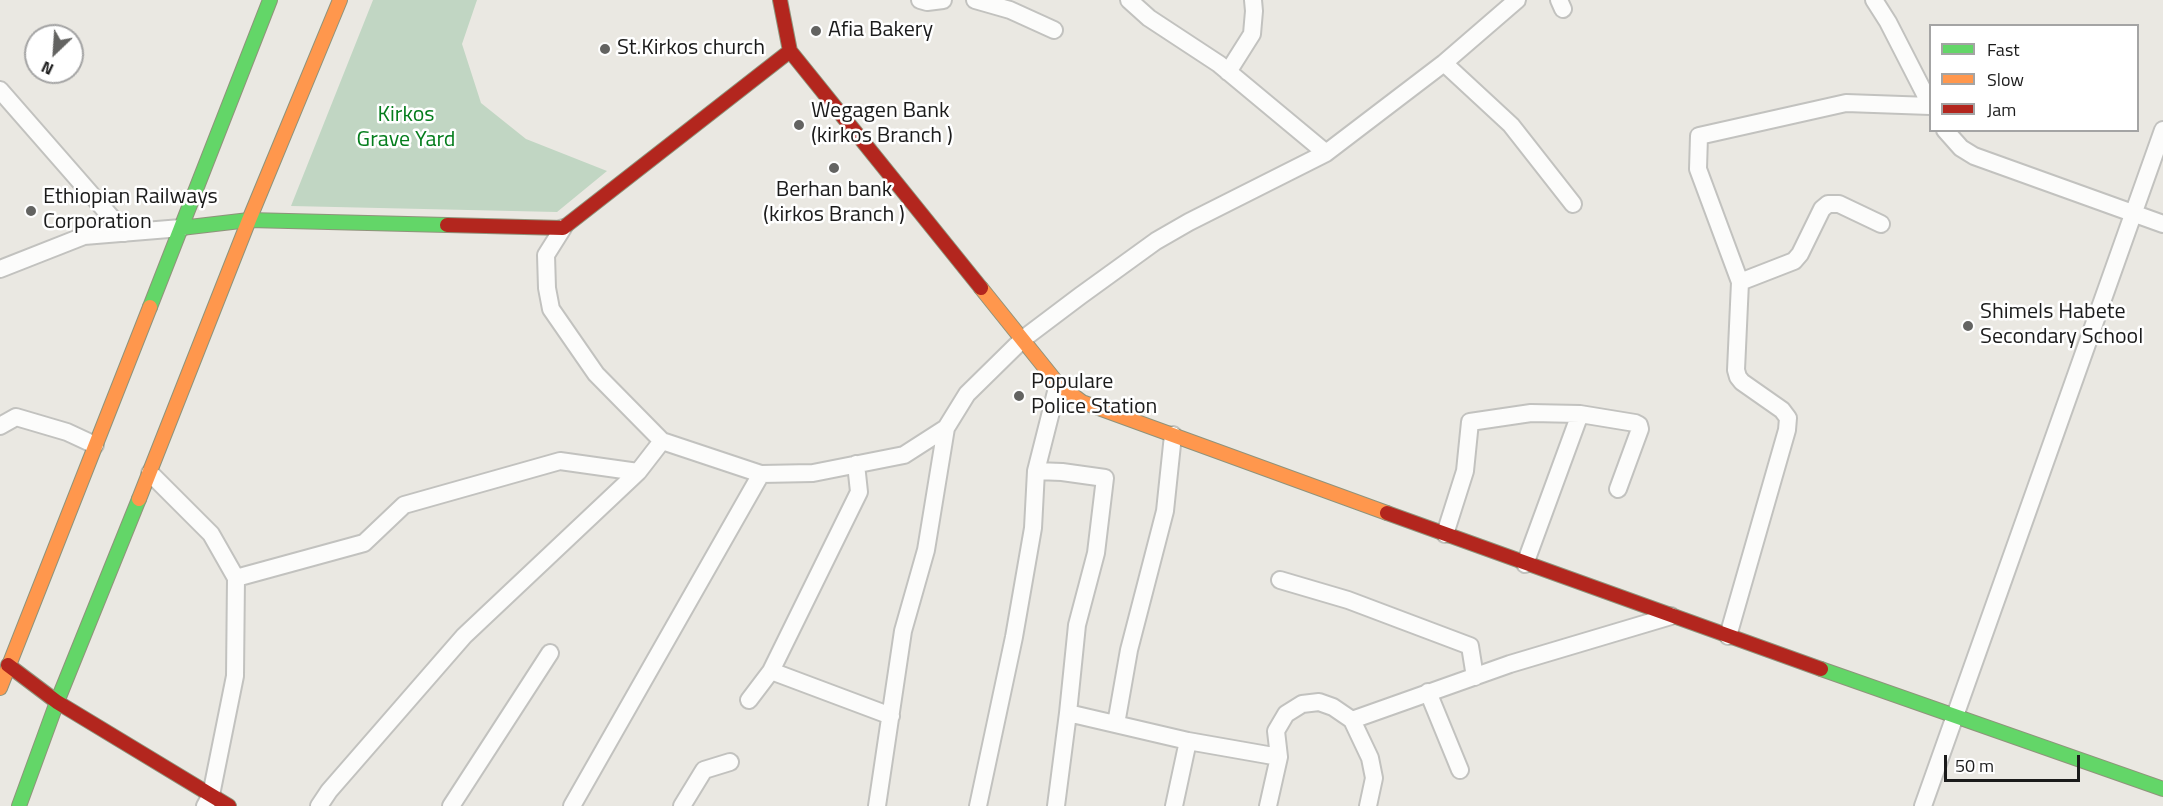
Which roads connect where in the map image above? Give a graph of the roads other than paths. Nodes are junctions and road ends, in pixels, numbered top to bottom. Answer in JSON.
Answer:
{"nodes":[{"id":1,"x":270,"y":0,"type":"edge"},
{"id":2,"x":340,"y":0,"type":"edge"},
{"id":3,"x":780,"y":0,"type":"edge"},
{"id":4,"x":920,"y":0,"type":"edge"},
{"id":5,"x":944,"y":0,"type":"edge"},
{"id":6,"x":975,"y":0,"type":"edge"},
{"id":7,"x":1129,"y":0,"type":"edge"},
{"id":8,"x":1253,"y":0,"type":"edge"},
{"id":9,"x":1518,"y":0,"type":"edge"},
{"id":10,"x":1874,"y":0,"type":"edge"},
{"id":11,"x":1054,"y":30,"type":"dead end"},
{"id":12,"x":790,"y":51,"type":"junction"},
{"id":13,"x":1444,"y":63,"type":"junction"},
{"id":14,"x":1228,"y":72,"type":"junction"},
{"id":15,"x":0,"y":90,"type":"edge"},
{"id":16,"x":1929,"y":103,"type":"edge"},
{"id":17,"x":1929,"y":105,"type":"edge"},
{"id":18,"x":2163,"y":130,"type":"edge"},
{"id":19,"x":1947,"y":132,"type":"edge"},
{"id":20,"x":1326,"y":153,"type":"junction"},
{"id":21,"x":1573,"y":204,"type":"dead end"},
{"id":22,"x":2132,"y":213,"type":"junction"},
{"id":23,"x":249,"y":220,"type":"junction"},
{"id":24,"x":1881,"y":224,"type":"dead end"},
{"id":25,"x":2163,"y":224,"type":"edge"},
{"id":26,"x":181,"y":228,"type":"junction"},
{"id":27,"x":563,"y":228,"type":"junction"},
{"id":28,"x":125,"y":233,"type":"junction"},
{"id":29,"x":0,"y":269,"type":"edge"},
{"id":30,"x":1740,"y":282,"type":"junction"},
{"id":31,"x":1023,"y":339,"type":"junction"},
{"id":32,"x":1058,"y":384,"type":"junction"},
{"id":33,"x":1580,"y":414,"type":"junction"},
{"id":34,"x":0,"y":426,"type":"edge"},
{"id":35,"x":946,"y":428,"type":"junction"},
{"id":36,"x":1173,"y":435,"type":"junction"},
{"id":37,"x":662,"y":441,"type":"junction"},
{"id":38,"x":95,"y":445,"type":"junction"},
{"id":39,"x":856,"y":464,"type":"junction"},
{"id":40,"x":1036,"y":471,"type":"junction"},
{"id":41,"x":638,"y":472,"type":"junction"},
{"id":42,"x":150,"y":473,"type":"junction"},
{"id":43,"x":761,"y":474,"type":"junction"},
{"id":44,"x":1618,"y":489,"type":"dead end"},
{"id":45,"x":1445,"y":534,"type":"junction"},
{"id":46,"x":1525,"y":564,"type":"junction"},
{"id":47,"x":236,"y":578,"type":"junction"},
{"id":48,"x":1280,"y":580,"type":"dead end"},
{"id":49,"x":1671,"y":616,"type":"junction"},
{"id":50,"x":1728,"y":636,"type":"junction"},
{"id":51,"x":550,"y":652,"type":"dead end"},
{"id":52,"x":4,"y":662,"type":"edge"},
{"id":53,"x":771,"y":671,"type":"junction"},
{"id":54,"x":1475,"y":677,"type":"junction"},
{"id":55,"x":0,"y":688,"type":"edge"},
{"id":56,"x":1428,"y":692,"type":"junction"},
{"id":57,"x":749,"y":700,"type":"dead end"},
{"id":58,"x":57,"y":702,"type":"junction"},
{"id":59,"x":1068,"y":713,"type":"junction"},
{"id":60,"x":1954,"y":715,"type":"junction"},
{"id":61,"x":891,"y":716,"type":"junction"},
{"id":62,"x":1352,"y":720,"type":"junction"},
{"id":63,"x":1116,"y":724,"type":"junction"},
{"id":64,"x":1188,"y":741,"type":"junction"},
{"id":65,"x":1279,"y":757,"type":"junction"},
{"id":66,"x":730,"y":762,"type":"dead end"},
{"id":67,"x":1460,"y":770,"type":"dead end"},
{"id":68,"x":2163,"y":789,"type":"edge"},
{"id":69,"x":208,"y":800,"type":"edge"},
{"id":70,"x":19,"y":806,"type":"edge"},
{"id":71,"x":229,"y":806,"type":"edge"},
{"id":72,"x":319,"y":806,"type":"edge"},
{"id":73,"x":451,"y":806,"type":"edge"},
{"id":74,"x":572,"y":806,"type":"edge"},
{"id":75,"x":682,"y":806,"type":"edge"},
{"id":76,"x":877,"y":806,"type":"edge"},
{"id":77,"x":978,"y":806,"type":"edge"},
{"id":78,"x":1056,"y":806,"type":"edge"},
{"id":79,"x":1174,"y":806,"type":"edge"},
{"id":80,"x":1268,"y":806,"type":"edge"},
{"id":81,"x":1368,"y":806,"type":"edge"},
{"id":82,"x":1923,"y":806,"type":"edge"}],
"edges":[{"from":1,"to":26,"type":"street"},
{"from":2,"to":23,"type":"street"},
{"from":3,"to":12,"type":"street"},
{"from":4,"to":5,"type":"street"},
{"from":6,"to":11,"type":"street"},
{"from":7,"to":14,"type":"street"},
{"from":8,"to":14,"type":"street"},
{"from":9,"to":13,"type":"street"},
{"from":10,"to":16,"type":"street"},
{"from":12,"to":27,"type":"street"},
{"from":12,"to":31,"type":"street"},
{"from":13,"to":20,"type":"street"},
{"from":13,"to":21,"type":"street"},
{"from":14,"to":20,"type":"street"},
{"from":15,"to":28,"type":"street"},
{"from":17,"to":30,"type":"street"},
{"from":18,"to":22,"type":"street"},
{"from":19,"to":22,"type":"street"},
{"from":20,"to":31,"type":"street"},
{"from":22,"to":25,"type":"street"},
{"from":22,"to":60,"type":"street"},
{"from":23,"to":26,"type":"street"},
{"from":23,"to":27,"type":"street"},
{"from":23,"to":42,"type":"street"},
{"from":24,"to":30,"type":"street"},
{"from":26,"to":28,"type":"street"},
{"from":26,"to":38,"type":"street"},
{"from":27,"to":37,"type":"street"},
{"from":28,"to":29,"type":"street"},
{"from":30,"to":50,"type":"street"},
{"from":31,"to":32,"type":"street"},
{"from":31,"to":35,"type":"street"},
{"from":32,"to":36,"type":"street"},
{"from":32,"to":40,"type":"street"},
{"from":33,"to":44,"type":"street"},
{"from":33,"to":45,"type":"street"},
{"from":33,"to":46,"type":"street"},
{"from":34,"to":38,"type":"street"},
{"from":35,"to":39,"type":"street"},
{"from":35,"to":61,"type":"street"},
{"from":36,"to":45,"type":"street"},
{"from":36,"to":63,"type":"street"},
{"from":37,"to":41,"type":"street"},
{"from":37,"to":43,"type":"street"},
{"from":38,"to":52,"type":"street"},
{"from":39,"to":43,"type":"street"},
{"from":39,"to":53,"type":"street"},
{"from":40,"to":59,"type":"street"},
{"from":40,"to":77,"type":"street"},
{"from":41,"to":47,"type":"street"},
{"from":41,"to":72,"type":"street"},
{"from":42,"to":47,"type":"street"},
{"from":42,"to":58,"type":"street"},
{"from":43,"to":74,"type":"street"},
{"from":45,"to":46,"type":"street"},
{"from":46,"to":49,"type":"street"},
{"from":47,"to":69,"type":"street"},
{"from":48,"to":54,"type":"street"},
{"from":49,"to":50,"type":"street"},
{"from":49,"to":54,"type":"street"},
{"from":50,"to":60,"type":"street"},
{"from":51,"to":73,"type":"street"},
{"from":52,"to":55,"type":"street"},
{"from":52,"to":58,"type":"street"},
{"from":53,"to":57,"type":"street"},
{"from":53,"to":61,"type":"street"},
{"from":54,"to":56,"type":"street"},
{"from":56,"to":62,"type":"street"},
{"from":56,"to":67,"type":"street"},
{"from":58,"to":69,"type":"street"},
{"from":58,"to":70,"type":"street"},
{"from":59,"to":63,"type":"street"},
{"from":59,"to":78,"type":"street"},
{"from":60,"to":68,"type":"street"},
{"from":60,"to":82,"type":"street"},
{"from":61,"to":76,"type":"street"},
{"from":62,"to":65,"type":"street"},
{"from":62,"to":81,"type":"street"},
{"from":63,"to":64,"type":"street"},
{"from":64,"to":65,"type":"street"},
{"from":64,"to":79,"type":"street"},
{"from":65,"to":80,"type":"street"},
{"from":66,"to":75,"type":"street"},
{"from":69,"to":71,"type":"street"}]}
